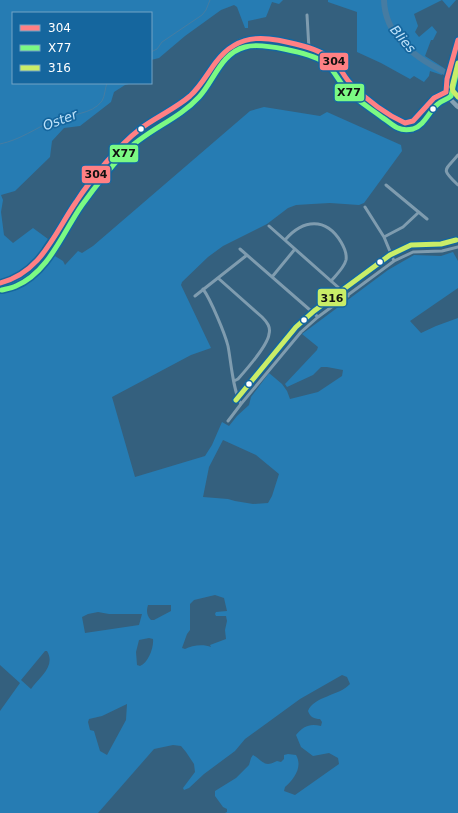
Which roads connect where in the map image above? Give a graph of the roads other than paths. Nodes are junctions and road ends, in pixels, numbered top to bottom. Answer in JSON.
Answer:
{"nodes":[{"id":1,"x":307,"y":15,"type":"dead end"},
{"id":2,"x":458,"y":40,"type":"edge"},
{"id":3,"x":457,"y":48,"type":"edge"},
{"id":4,"x":309,"y":49,"type":"junction"},
{"id":5,"x":446,"y":92,"type":"junction"},
{"id":6,"x":458,"y":107,"type":"edge"},
{"id":7,"x":458,"y":155,"type":"edge"},
{"id":8,"x":458,"y":184,"type":"edge"},
{"id":9,"x":386,"y":185,"type":"dead end"},
{"id":10,"x":365,"y":207,"type":"dead end"},
{"id":11,"x":419,"y":212,"type":"junction"},
{"id":12,"x":427,"y":219,"type":"dead end"},
{"id":13,"x":269,"y":226,"type":"dead end"},
{"id":14,"x":384,"y":237,"type":"junction"},
{"id":15,"x":285,"y":240,"type":"junction"},
{"id":16,"x":458,"y":247,"type":"edge"},
{"id":17,"x":240,"y":249,"type":"dead end"},
{"id":18,"x":295,"y":249,"type":"junction"},
{"id":19,"x":247,"y":255,"type":"junction"},
{"id":20,"x":394,"y":261,"type":"junction"},
{"id":21,"x":272,"y":277,"type":"junction"},
{"id":22,"x":218,"y":278,"type":"junction"},
{"id":23,"x":331,"y":281,"type":"junction"},
{"id":24,"x":0,"y":284,"type":"edge"},
{"id":25,"x":203,"y":289,"type":"junction"},
{"id":26,"x":194,"y":296,"type":"dead end"},
{"id":27,"x":348,"y":296,"type":"junction"},
{"id":28,"x":318,"y":317,"type":"junction"},
{"id":29,"x":234,"y":382,"type":"junction"},
{"id":30,"x":241,"y":404,"type":"junction"},
{"id":31,"x":228,"y":421,"type":"dead end"}],
"edges":[{"from":1,"to":4,"type":"street"},
{"from":2,"to":3,"type":"main road"},
{"from":3,"to":5,"type":"main road"},
{"from":4,"to":5,"type":"main road"},
{"from":4,"to":24,"type":"main road"},
{"from":5,"to":6,"type":"main road"},
{"from":7,"to":8,"type":"street"},
{"from":9,"to":11,"type":"street"},
{"from":10,"to":14,"type":"street"},
{"from":11,"to":12,"type":"street"},
{"from":11,"to":14,"type":"street"},
{"from":13,"to":15,"type":"street"},
{"from":14,"to":20,"type":"street"},
{"from":15,"to":18,"type":"street"},
{"from":15,"to":23,"type":"street"},
{"from":16,"to":20,"type":"street"},
{"from":17,"to":19,"type":"street"},
{"from":18,"to":21,"type":"street"},
{"from":18,"to":23,"type":"street"},
{"from":19,"to":21,"type":"street"},
{"from":19,"to":22,"type":"street"},
{"from":20,"to":27,"type":"street"},
{"from":21,"to":28,"type":"street"},
{"from":22,"to":25,"type":"street"},
{"from":22,"to":29,"type":"street"},
{"from":23,"to":27,"type":"street"},
{"from":25,"to":26,"type":"street"},
{"from":25,"to":29,"type":"street"},
{"from":27,"to":28,"type":"street"},
{"from":28,"to":30,"type":"street"},
{"from":29,"to":30,"type":"street"},
{"from":30,"to":31,"type":"street"}]}
